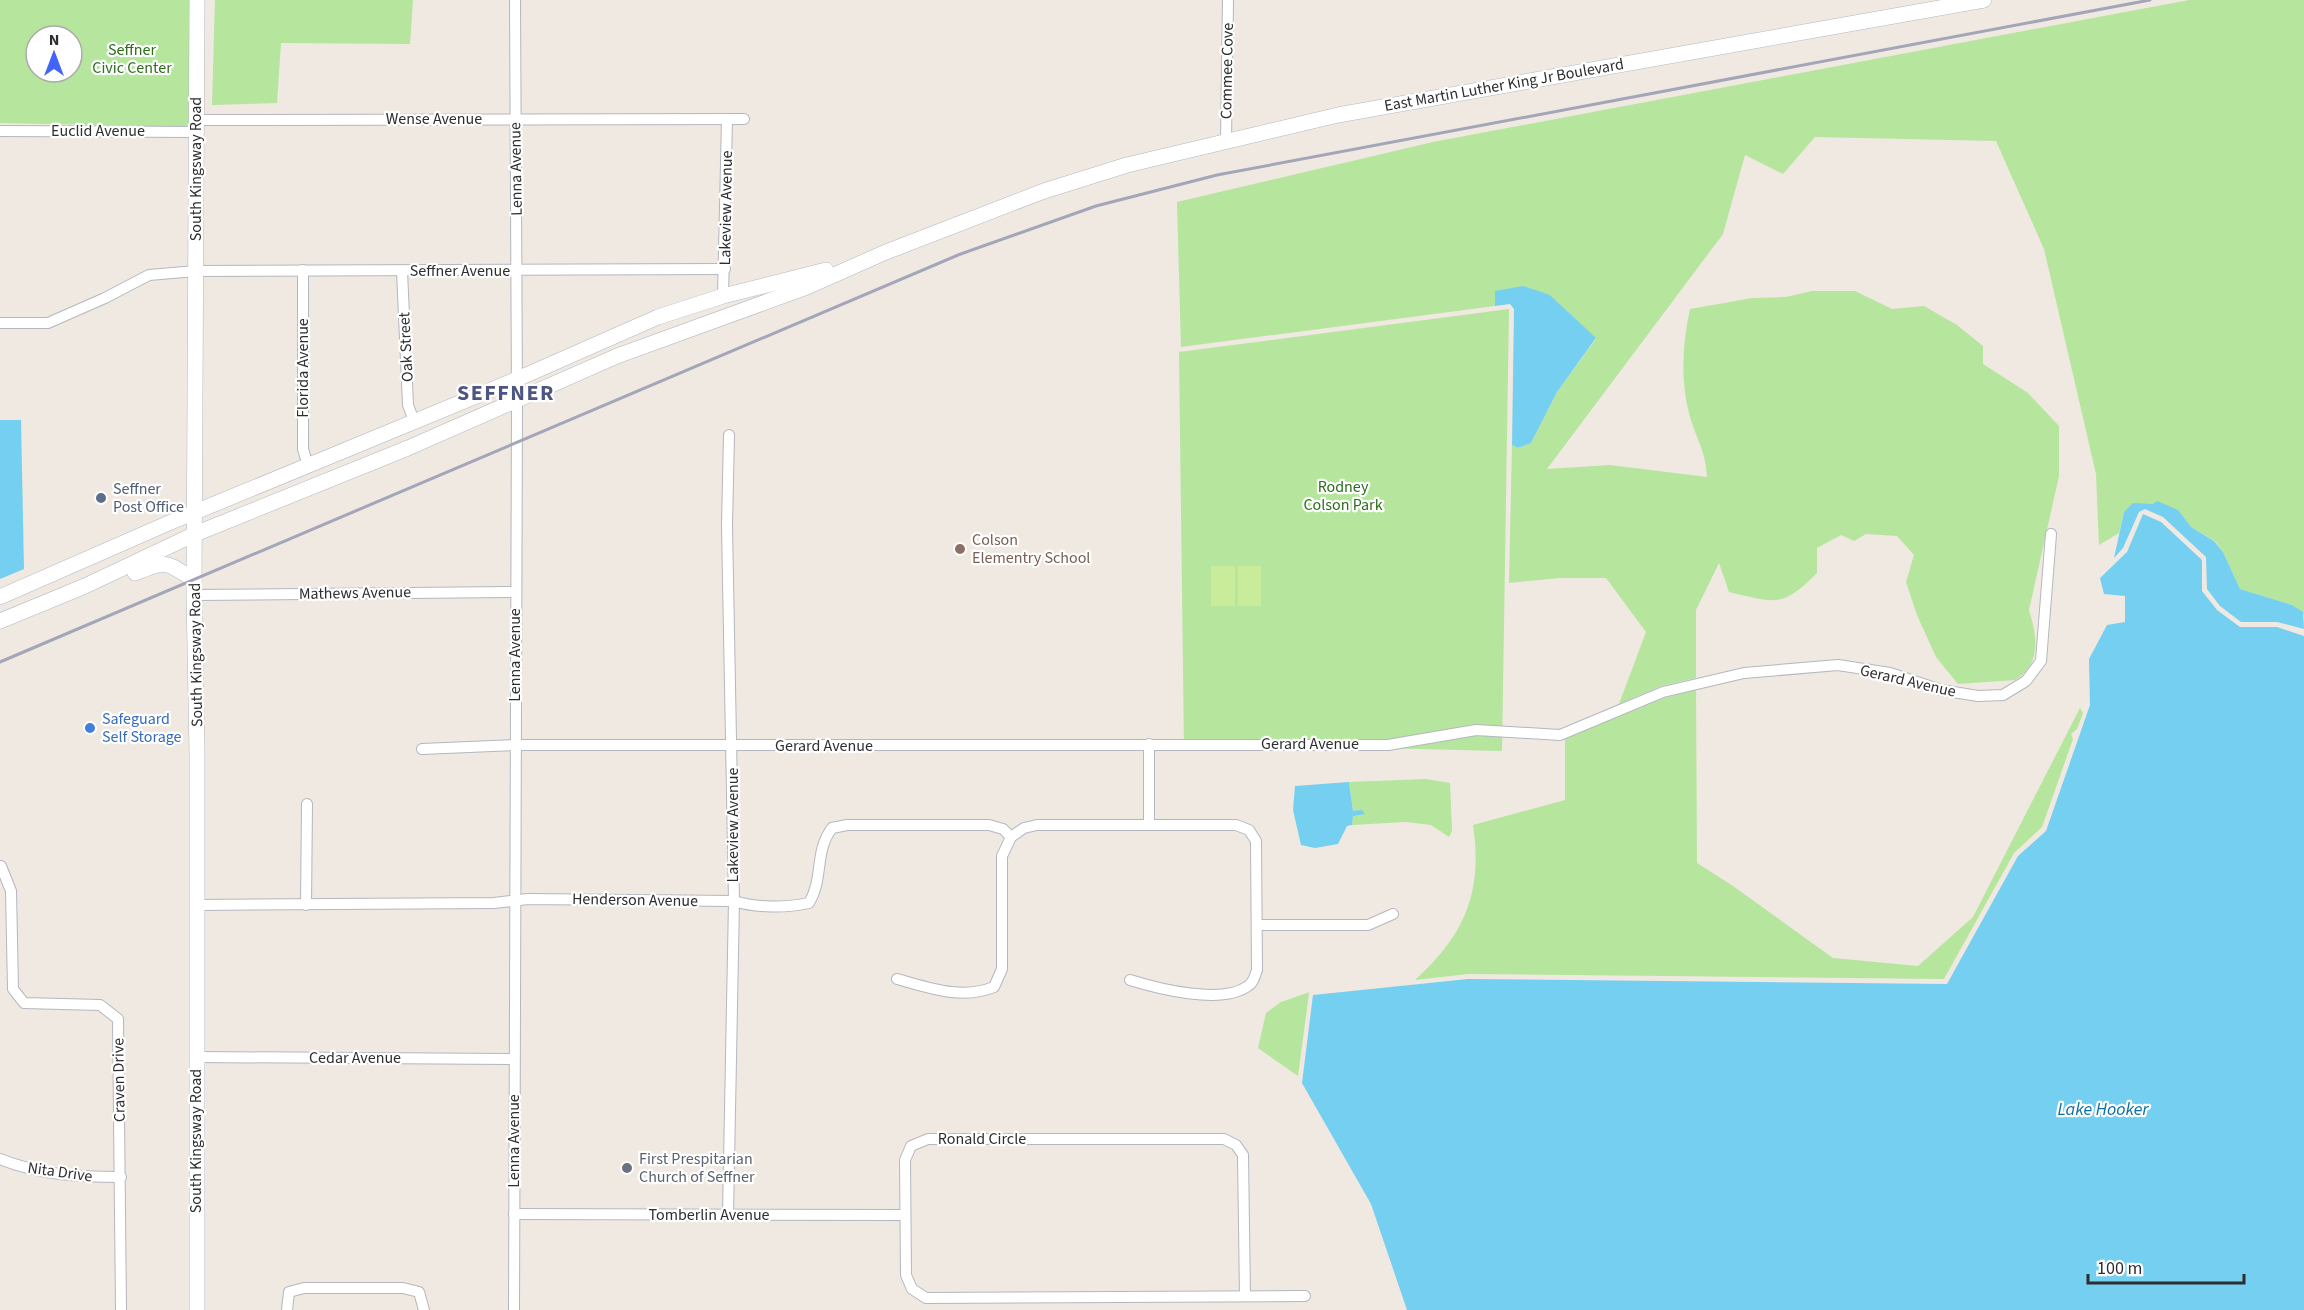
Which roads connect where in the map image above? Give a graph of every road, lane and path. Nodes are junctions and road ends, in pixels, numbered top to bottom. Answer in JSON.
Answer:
{"nodes":[{"id":1,"x":197,"y":0,"type":"edge"},
{"id":2,"x":515,"y":0,"type":"edge"},
{"id":3,"x":1228,"y":0,"type":"edge"},
{"id":4,"x":1984,"y":0,"type":"edge"},
{"id":5,"x":515,"y":118,"type":"junction"},
{"id":6,"x":727,"y":119,"type":"junction"},
{"id":7,"x":744,"y":119,"type":"dead end"},
{"id":8,"x":196,"y":126,"type":"junction"},
{"id":9,"x":0,"y":131,"type":"edge"},
{"id":10,"x":1226,"y":141,"type":"junction"},
{"id":11,"x":886,"y":252,"type":"junction"},
{"id":12,"x":725,"y":269,"type":"junction"},
{"id":13,"x":303,"y":270,"type":"junction"},
{"id":14,"x":196,"y":271,"type":"junction"},
{"id":15,"x":517,"y":271,"type":"junction"},
{"id":16,"x":402,"y":272,"type":"junction"},
{"id":17,"x":723,"y":296,"type":"junction"},
{"id":18,"x":0,"y":323,"type":"edge"},
{"id":19,"x":516,"y":380,"type":"junction"},
{"id":20,"x":517,"y":399,"type":"junction"},
{"id":21,"x":414,"y":421,"type":"junction"},
{"id":22,"x":729,"y":435,"type":"dead end"},
{"id":23,"x":308,"y":466,"type":"junction"},
{"id":24,"x":196,"y":513,"type":"junction"},
{"id":25,"x":195,"y":534,"type":"junction"},
{"id":26,"x":2051,"y":534,"type":"dead end"},
{"id":27,"x":194,"y":587,"type":"junction"},
{"id":28,"x":516,"y":592,"type":"junction"},
{"id":29,"x":0,"y":597,"type":"edge"},
{"id":30,"x":0,"y":621,"type":"edge"},
{"id":31,"x":0,"y":631,"type":"edge"},
{"id":32,"x":1149,"y":744,"type":"junction"},
{"id":33,"x":514,"y":745,"type":"junction"},
{"id":34,"x":733,"y":746,"type":"junction"},
{"id":35,"x":422,"y":749,"type":"dead end"},
{"id":36,"x":307,"y":804,"type":"dead end"},
{"id":37,"x":1149,"y":825,"type":"junction"},
{"id":38,"x":1011,"y":837,"type":"junction"},
{"id":39,"x":1,"y":866,"type":"edge"},
{"id":40,"x":515,"y":900,"type":"junction"},
{"id":41,"x":734,"y":901,"type":"junction"},
{"id":42,"x":197,"y":905,"type":"junction"},
{"id":43,"x":306,"y":905,"type":"junction"},
{"id":44,"x":1393,"y":914,"type":"dead end"},
{"id":45,"x":1257,"y":925,"type":"junction"},
{"id":46,"x":897,"y":979,"type":"dead end"},
{"id":47,"x":1130,"y":980,"type":"dead end"},
{"id":48,"x":196,"y":1057,"type":"junction"},
{"id":49,"x":514,"y":1059,"type":"junction"},
{"id":50,"x":0,"y":1160,"type":"edge"},
{"id":51,"x":121,"y":1177,"type":"junction"},
{"id":52,"x":514,"y":1214,"type":"junction"},
{"id":53,"x":728,"y":1215,"type":"junction"},
{"id":54,"x":905,"y":1215,"type":"junction"},
{"id":55,"x":1245,"y":1296,"type":"junction"},
{"id":56,"x":1305,"y":1296,"type":"dead end"},
{"id":57,"x":1172,"y":1297,"type":"junction"},
{"id":58,"x":121,"y":1310,"type":"edge"},
{"id":59,"x":197,"y":1310,"type":"edge"},
{"id":60,"x":287,"y":1310,"type":"edge"},
{"id":61,"x":424,"y":1310,"type":"edge"},
{"id":62,"x":514,"y":1310,"type":"edge"},
{"id":63,"x":1172,"y":1310,"type":"edge"}],
"edges":[{"from":1,"to":8,"type":"main road","name":"South Kingsway Road"},
{"from":2,"to":5,"type":"street","name":"Lenna Avenue"},
{"from":3,"to":10,"type":"street","name":"Commee Cove"},
{"from":4,"to":10,"type":"main road","name":"East Martin Luther King Jr Boulevard"},
{"from":5,"to":6,"type":"street","name":"Wense Avenue"},
{"from":5,"to":8,"type":"street","name":"Wense Avenue"},
{"from":5,"to":15,"type":"street","name":"Lenna Avenue"},
{"from":6,"to":7,"type":"street","name":"Wense Avenue"},
{"from":6,"to":12,"type":"street","name":"Lakeview Avenue"},
{"from":8,"to":9,"type":"street","name":"Euclid Avenue"},
{"from":8,"to":14,"type":"main road","name":"South Kingsway Road"},
{"from":10,"to":11,"type":"main road","name":"East Martin Luther King Jr Boulevard"},
{"from":11,"to":17,"type":"main road"},
{"from":11,"to":20,"type":"main road"},
{"from":12,"to":15,"type":"street","name":"Seffner Avenue"},
{"from":12,"to":17,"type":"street","name":"Lakeview Avenue"},
{"from":13,"to":14,"type":"street","name":"Seffner Avenue"},
{"from":13,"to":16,"type":"street","name":"Seffner Avenue"},
{"from":13,"to":23,"type":"street","name":"Florida Avenue"},
{"from":14,"to":18,"type":"street","name":"Seffner Avenue"},
{"from":14,"to":24,"type":"main road","name":"South Kingsway Road"},
{"from":15,"to":16,"type":"street","name":"Seffner Avenue"},
{"from":15,"to":19,"type":"street","name":"Lenna Avenue"},
{"from":16,"to":21,"type":"street","name":"Oak Street"},
{"from":17,"to":19,"type":"main road"},
{"from":19,"to":20,"type":"street","name":"Lenna Avenue"},
{"from":19,"to":21,"type":"main road"},
{"from":20,"to":25,"type":"main road"},
{"from":20,"to":28,"type":"street","name":"Lenna Avenue"},
{"from":21,"to":23,"type":"main road"},
{"from":22,"to":34,"type":"street","name":"Lakeview Avenue"},
{"from":23,"to":24,"type":"main road"},
{"from":24,"to":25,"type":"main road","name":"South Kingsway Road"},
{"from":24,"to":29,"type":"main road"},
{"from":25,"to":27,"type":"main road","name":"South Kingsway Road"},
{"from":25,"to":30,"type":"main road"},
{"from":26,"to":32,"type":"street","name":"Gerard Avenue"},
{"from":27,"to":28,"type":"street","name":"Mathews Avenue"},
{"from":27,"to":31,"type":"main road"},
{"from":27,"to":42,"type":"main road","name":"South Kingsway Road"},
{"from":28,"to":33,"type":"street","name":"Lenna Avenue"},
{"from":32,"to":34,"type":"street","name":"Gerard Avenue"},
{"from":32,"to":37,"type":"street"},
{"from":33,"to":34,"type":"street","name":"Gerard Avenue"},
{"from":33,"to":35,"type":"street","name":"Gerard Avenue"},
{"from":33,"to":40,"type":"street","name":"Lenna Avenue"},
{"from":34,"to":41,"type":"street","name":"Lakeview Avenue"},
{"from":36,"to":43,"type":"street"},
{"from":37,"to":38,"type":"street"},
{"from":37,"to":45,"type":"street"},
{"from":38,"to":41,"type":"street","name":"Henderson Avenue"},
{"from":38,"to":46,"type":"street"},
{"from":39,"to":51,"type":"street","name":"Craven Drive"},
{"from":40,"to":41,"type":"street","name":"Henderson Avenue"},
{"from":40,"to":43,"type":"street","name":"Henderson Avenue"},
{"from":40,"to":49,"type":"street","name":"Lenna Avenue"},
{"from":41,"to":53,"type":"street","name":"Lakeview Avenue"},
{"from":42,"to":43,"type":"street","name":"Henderson Avenue"},
{"from":42,"to":48,"type":"main road","name":"South Kingsway Road"},
{"from":44,"to":45,"type":"street"},
{"from":45,"to":47,"type":"street"},
{"from":48,"to":49,"type":"street","name":"Cedar Avenue"},
{"from":48,"to":59,"type":"main road","name":"South Kingsway Road"},
{"from":49,"to":52,"type":"street","name":"Lenna Avenue"},
{"from":50,"to":51,"type":"street","name":"Nita Drive"},
{"from":51,"to":58,"type":"street","name":"Craven Drive"},
{"from":52,"to":53,"type":"street","name":"Tomberlin Avenue"},
{"from":52,"to":62,"type":"street","name":"Lenna Avenue"},
{"from":53,"to":54,"type":"street","name":"Tomberlin Avenue"},
{"from":54,"to":55,"type":"street","name":"Ronald Circle"},
{"from":54,"to":57,"type":"street","name":"Ronald Circle"},
{"from":55,"to":56,"type":"street","name":"Ronald Circle"},
{"from":55,"to":57,"type":"street","name":"Ronald Circle"},
{"from":57,"to":63,"type":"street"},
{"from":60,"to":61,"type":"street"}]}
